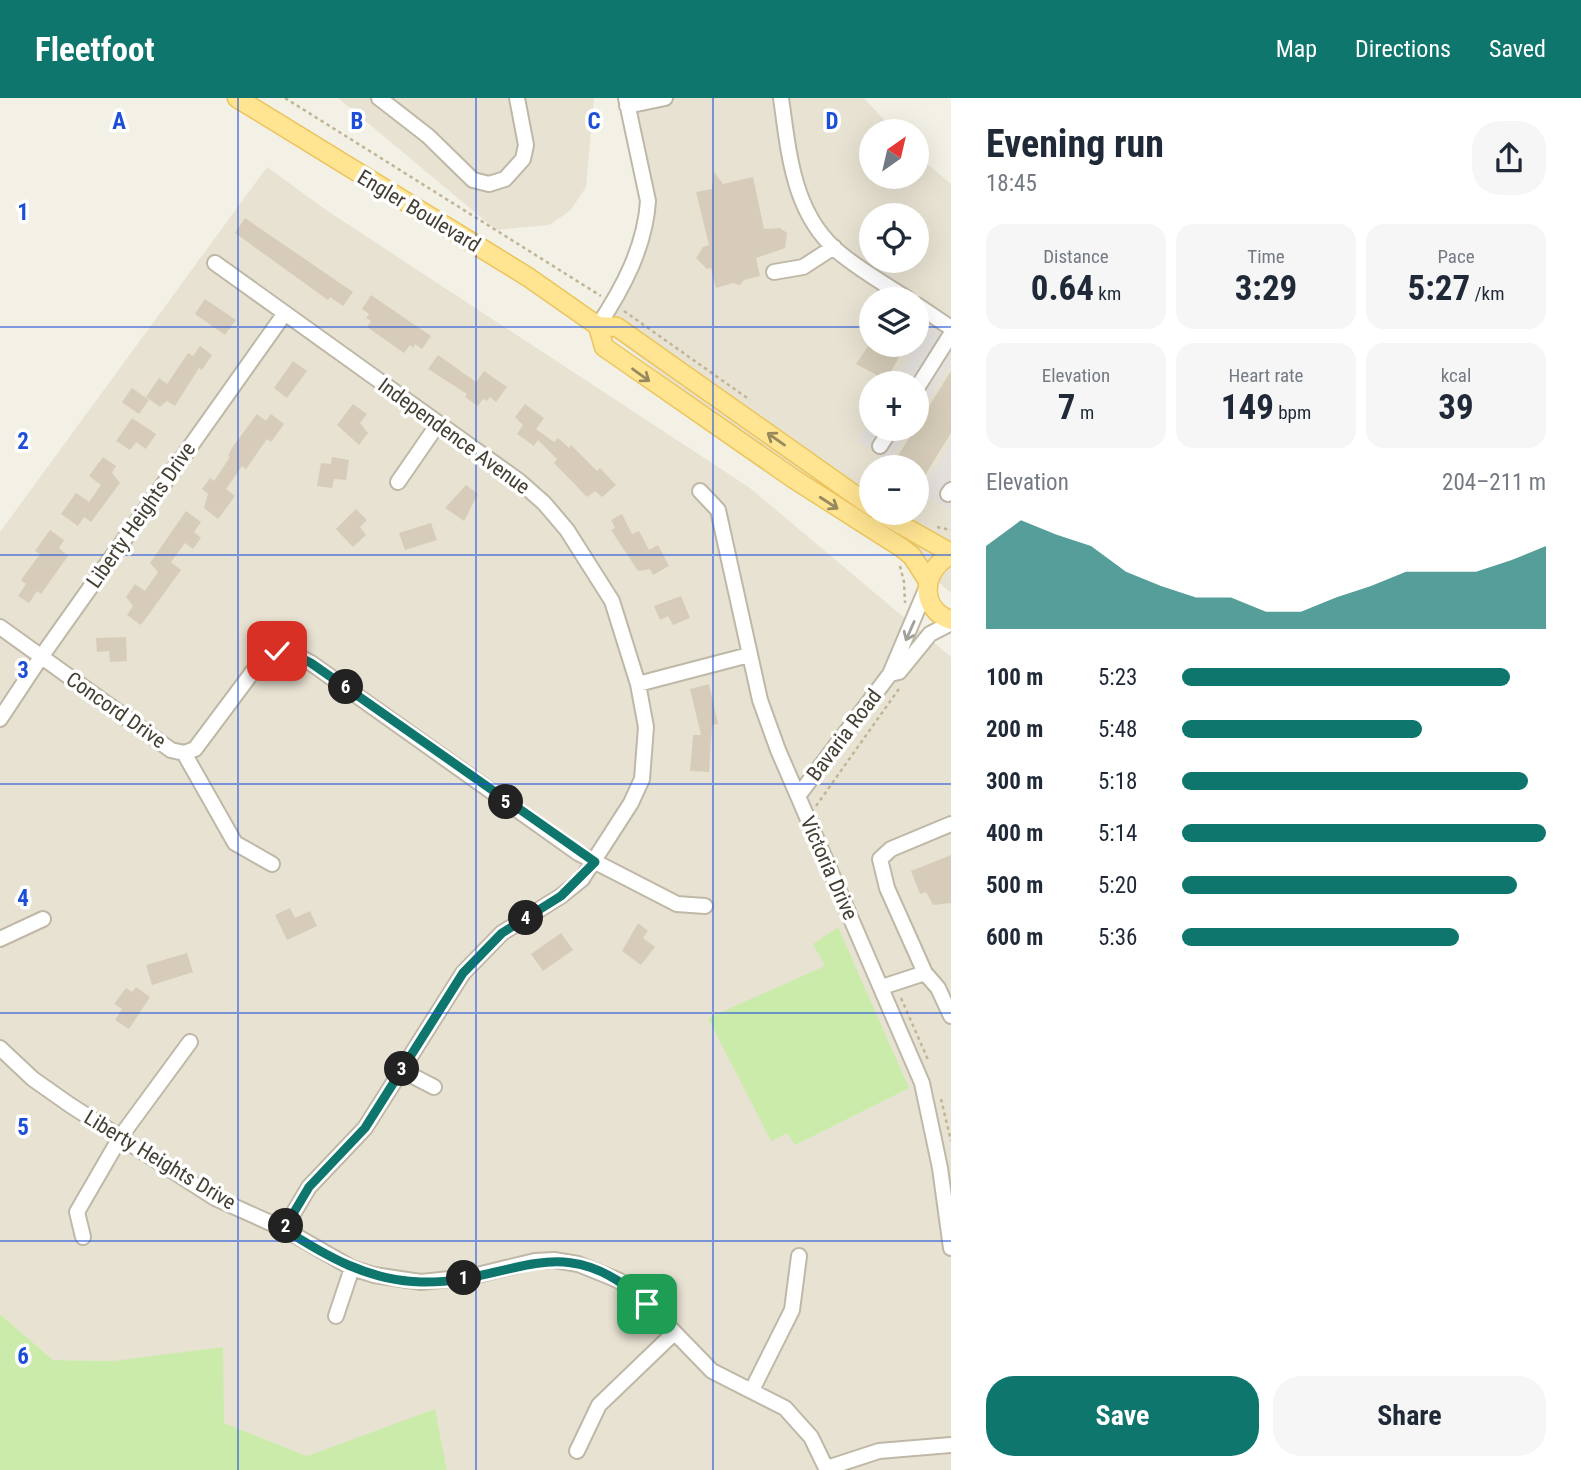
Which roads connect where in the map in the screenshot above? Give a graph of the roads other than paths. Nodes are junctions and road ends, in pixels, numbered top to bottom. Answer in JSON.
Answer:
{"nodes":[{"id":1,"x":237,"y":98,"type":"edge"},
{"id":2,"x":517,"y":98,"type":"edge"},
{"id":3,"x":665,"y":98,"type":"edge"},
{"id":4,"x":781,"y":98,"type":"edge"},
{"id":5,"x":382,"y":101,"type":"edge"},
{"id":6,"x":626,"y":102,"type":"edge"},
{"id":7,"x":834,"y":247,"type":"junction"},
{"id":8,"x":215,"y":263,"type":"dead end"},
{"id":9,"x":774,"y":272,"type":"dead end"},
{"id":10,"x":891,"y":287,"type":"edge"},
{"id":11,"x":285,"y":313,"type":"junction"},
{"id":12,"x":929,"y":313,"type":"edge"},
{"id":13,"x":598,"y":326,"type":"junction"},
{"id":14,"x":951,"y":328,"type":"edge"},
{"id":15,"x":951,"y":334,"type":"edge"},
{"id":16,"x":928,"y":371,"type":"edge"},
{"id":17,"x":438,"y":424,"type":"junction"},
{"id":18,"x":883,"y":441,"type":"edge"},
{"id":19,"x":880,"y":446,"type":"dead end"},
{"id":20,"x":398,"y":482,"type":"dead end"},
{"id":21,"x":700,"y":491,"type":"dead end"},
{"id":22,"x":859,"y":498,"type":"edge"},
{"id":23,"x":901,"y":525,"type":"edge"},
{"id":24,"x":951,"y":554,"type":"edge"},
{"id":25,"x":927,"y":584,"type":"junction"},
{"id":26,"x":951,"y":622,"type":"edge"},
{"id":27,"x":0,"y":627,"type":"edge"},
{"id":28,"x":275,"y":632,"type":"dead end"},
{"id":29,"x":277,"y":651,"type":"junction"},
{"id":30,"x":749,"y":654,"type":"junction"},
{"id":31,"x":41,"y":657,"type":"junction"},
{"id":32,"x":890,"y":674,"type":"junction"},
{"id":33,"x":638,"y":684,"type":"junction"},
{"id":34,"x":0,"y":719,"type":"edge"},
{"id":35,"x":184,"y":753,"type":"junction"},
{"id":36,"x":799,"y":796,"type":"junction"},
{"id":37,"x":951,"y":824,"type":"edge"},
{"id":38,"x":595,"y":862,"type":"junction"},
{"id":39,"x":272,"y":863,"type":"dead end"},
{"id":40,"x":705,"y":906,"type":"dead end"},
{"id":41,"x":43,"y":919,"type":"dead end"},
{"id":42,"x":0,"y":939,"type":"edge"},
{"id":43,"x":925,"y":973,"type":"junction"},
{"id":44,"x":882,"y":987,"type":"junction"},
{"id":45,"x":951,"y":1016,"type":"edge"},
{"id":46,"x":190,"y":1042,"type":"dead end"},
{"id":47,"x":0,"y":1048,"type":"edge"},
{"id":48,"x":401,"y":1070,"type":"junction"},
{"id":49,"x":434,"y":1087,"type":"dead end"},
{"id":50,"x":121,"y":1136,"type":"junction"},
{"id":51,"x":284,"y":1229,"type":"junction"},
{"id":52,"x":83,"y":1237,"type":"dead end"},
{"id":53,"x":951,"y":1238,"type":"edge"},
{"id":54,"x":799,"y":1256,"type":"dead end"},
{"id":55,"x":352,"y":1268,"type":"junction"},
{"id":56,"x":335,"y":1316,"type":"dead end"},
{"id":57,"x":674,"y":1333,"type":"junction"},
{"id":58,"x":752,"y":1390,"type":"junction"},
{"id":59,"x":951,"y":1445,"type":"edge"},
{"id":60,"x":577,"y":1451,"type":"dead end"},
{"id":61,"x":827,"y":1469,"type":"edge"}],
"edges":[{"from":1,"to":13,"type":"main road","name":"Engler Boulevard"},
{"from":2,"to":5,"type":"street"},
{"from":3,"to":6,"type":"street"},
{"from":4,"to":7,"type":"street"},
{"from":6,"to":13,"type":"street"},
{"from":7,"to":9,"type":"street"},
{"from":7,"to":10,"type":"street"},
{"from":8,"to":11,"type":"street","name":"Independence Avenue"},
{"from":11,"to":17,"type":"street","name":"Independence Avenue"},
{"from":11,"to":31,"type":"street","name":"Liberty Heights Drive"},
{"from":12,"to":14,"type":"street"},
{"from":22,"to":13,"type":"main road","name":"Engler Boulevard","one_way":true},
{"from":13,"to":25,"type":"main road","name":"Engler Boulevard","one_way":true},
{"from":15,"to":16,"type":"street"},
{"from":17,"to":20,"type":"street"},
{"from":17,"to":33,"type":"street","name":"Independence Avenue"},
{"from":18,"to":19,"type":"street"},
{"from":21,"to":30,"type":"street","name":"Victoria Drive"},
{"from":23,"to":24,"type":"main road"},
{"from":24,"to":25,"type":"main road"},
{"from":25,"to":26,"type":"main road","name":"Engler Boulevard"},
{"from":25,"to":32,"type":"street","name":"Bavaria Road","one_way":true},
{"from":26,"to":32,"type":"street","name":"Bavaria Road"},
{"from":27,"to":31,"type":"street","name":"Concord Drive"},
{"from":28,"to":29,"type":"street"},
{"from":29,"to":35,"type":"street","name":"Concord Drive"},
{"from":29,"to":38,"type":"street"},
{"from":30,"to":33,"type":"street"},
{"from":30,"to":36,"type":"street","name":"Victoria Drive"},
{"from":31,"to":34,"type":"street","name":"Liberty Heights Drive"},
{"from":31,"to":35,"type":"street","name":"Concord Drive"},
{"from":32,"to":36,"type":"street","name":"Bavaria Road"},
{"from":33,"to":38,"type":"street","name":"Independence Avenue"},
{"from":35,"to":39,"type":"street"},
{"from":36,"to":44,"type":"street","name":"Victoria Drive"},
{"from":37,"to":43,"type":"street"},
{"from":38,"to":40,"type":"street"},
{"from":38,"to":48,"type":"street","name":"Independence Avenue"},
{"from":41,"to":42,"type":"street"},
{"from":43,"to":44,"type":"street"},
{"from":43,"to":45,"type":"street"},
{"from":44,"to":53,"type":"street","name":"Victoria Drive"},
{"from":46,"to":50,"type":"street"},
{"from":47,"to":50,"type":"street","name":"Liberty Heights Drive"},
{"from":48,"to":49,"type":"street"},
{"from":48,"to":51,"type":"street","name":"Independence Avenue"},
{"from":50,"to":51,"type":"street","name":"Liberty Heights Drive"},
{"from":50,"to":52,"type":"street"},
{"from":51,"to":55,"type":"street","name":"Liberty Heights Drive"},
{"from":54,"to":58,"type":"street"},
{"from":55,"to":56,"type":"street"},
{"from":55,"to":57,"type":"street","name":"Liberty Heights Drive"},
{"from":57,"to":58,"type":"street","name":"Liberty Heights Drive"},
{"from":57,"to":60,"type":"street"},
{"from":58,"to":61,"type":"street","name":"Liberty Heights Drive"},
{"from":59,"to":61,"type":"street"}]}
